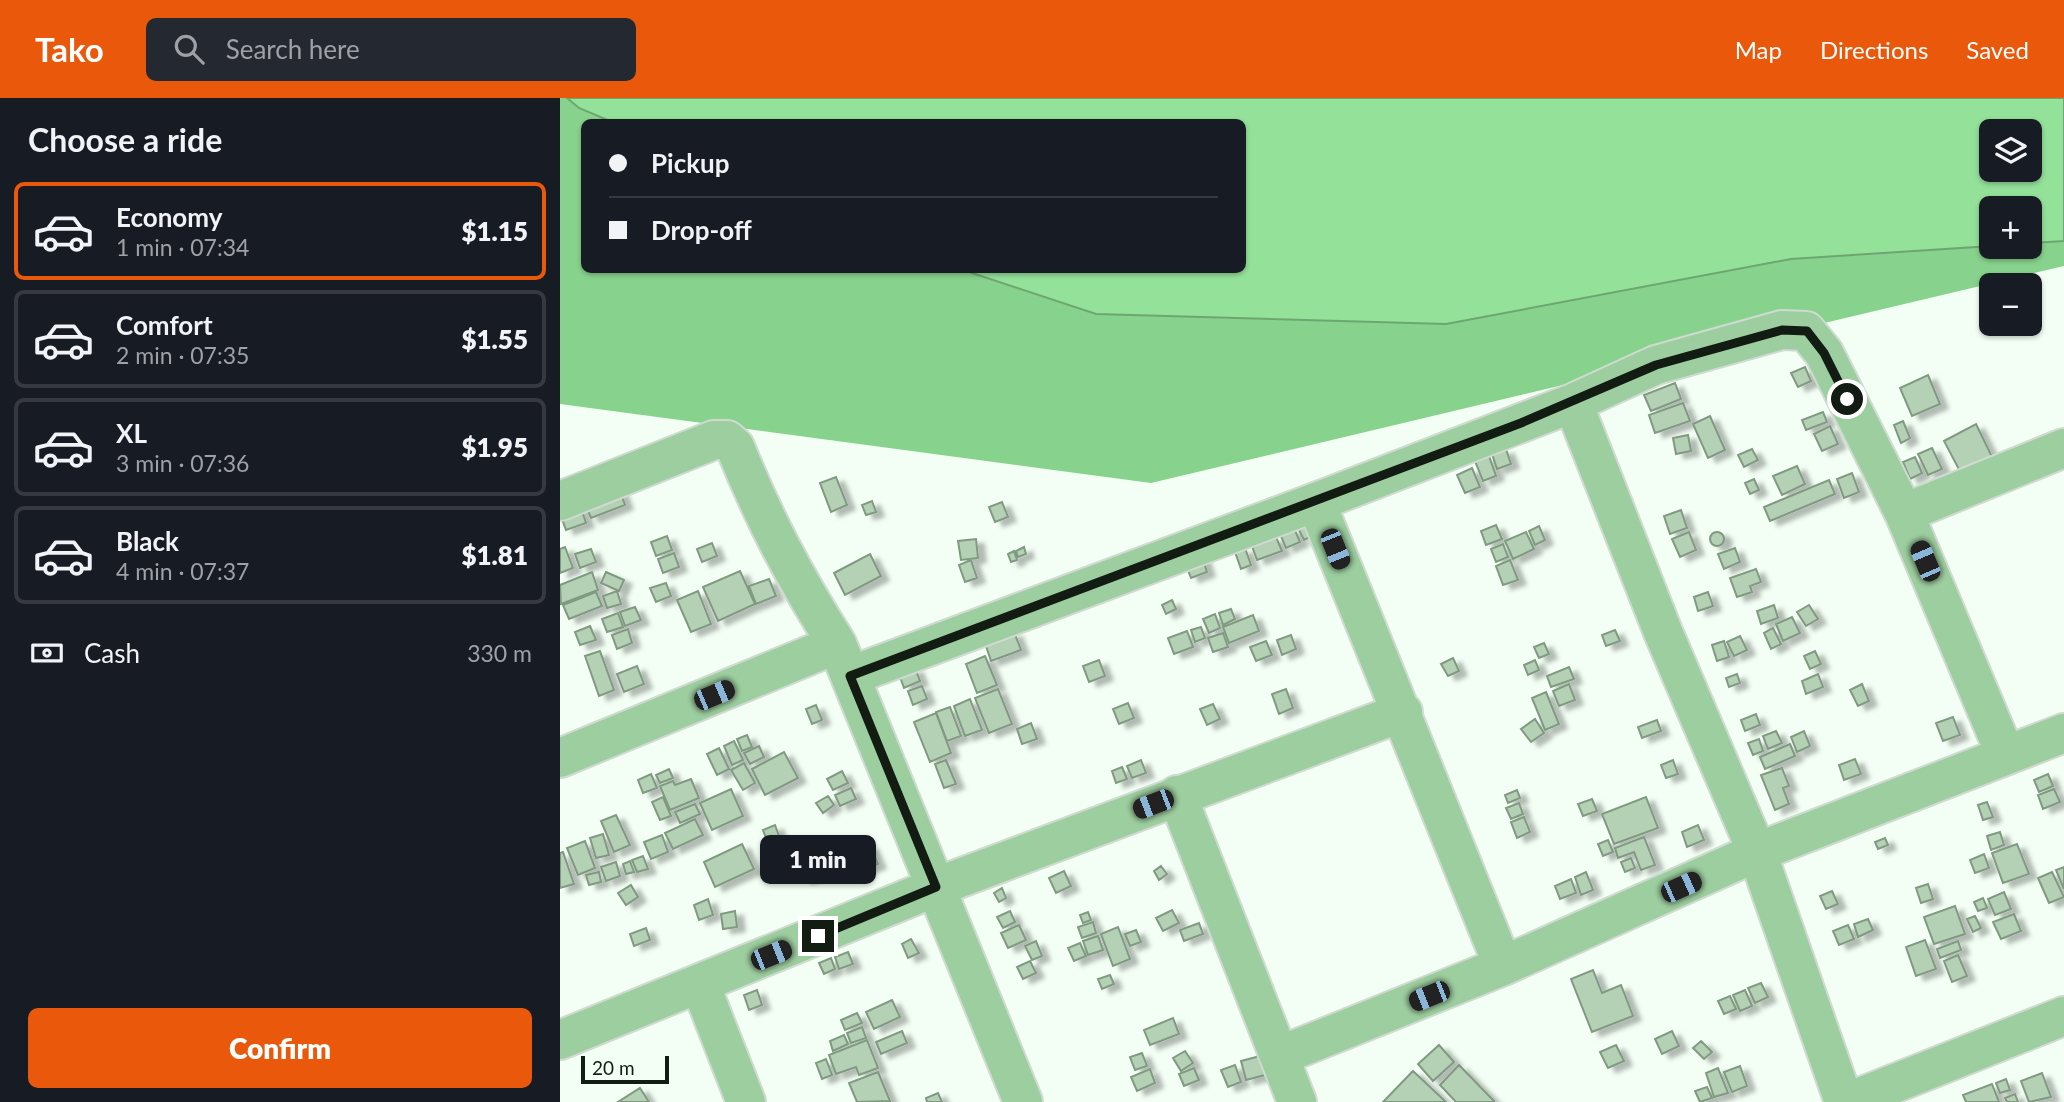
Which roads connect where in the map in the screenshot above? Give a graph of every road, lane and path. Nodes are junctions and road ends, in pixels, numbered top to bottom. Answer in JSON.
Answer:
{"nodes":[{"id":1,"x":1573,"y":403,"type":"junction"},
{"id":2,"x":2064,"y":448,"type":"edge"},
{"id":3,"x":560,"y":501,"type":"edge"},
{"id":4,"x":1316,"y":502,"type":"junction"},
{"id":5,"x":1904,"y":513,"type":"junction"},
{"id":6,"x":843,"y":660,"type":"junction"},
{"id":7,"x":1403,"y":712,"type":"junction"},
{"id":8,"x":2064,"y":733,"type":"edge"},
{"id":9,"x":2005,"y":754,"type":"junction"},
{"id":10,"x":560,"y":758,"type":"edge"},
{"id":11,"x":1177,"y":795,"type":"junction"},
{"id":12,"x":1757,"y":852,"type":"junction"},
{"id":13,"x":936,"y":887,"type":"junction"},
{"id":14,"x":1503,"y":966,"type":"junction"},
{"id":15,"x":700,"y":984,"type":"junction"},
{"id":16,"x":2064,"y":1016,"type":"edge"},
{"id":17,"x":560,"y":1040,"type":"edge"},
{"id":18,"x":1279,"y":1056,"type":"junction"},
{"id":19,"x":746,"y":1102,"type":"edge"},
{"id":20,"x":1023,"y":1102,"type":"edge"},
{"id":21,"x":1297,"y":1102,"type":"edge"},
{"id":22,"x":1846,"y":1102,"type":"edge"}],
"edges":[{"from":1,"to":4,"type":"street"},
{"from":1,"to":5,"type":"street"},
{"from":1,"to":12,"type":"street"},
{"from":2,"to":5,"type":"street"},
{"from":3,"to":6,"type":"street"},
{"from":4,"to":6,"type":"street"},
{"from":4,"to":7,"type":"street"},
{"from":5,"to":9,"type":"street"},
{"from":6,"to":10,"type":"street"},
{"from":6,"to":13,"type":"street"},
{"from":7,"to":11,"type":"street"},
{"from":7,"to":14,"type":"street"},
{"from":8,"to":9,"type":"street"},
{"from":9,"to":12,"type":"street"},
{"from":11,"to":13,"type":"street"},
{"from":11,"to":18,"type":"street"},
{"from":12,"to":14,"type":"street"},
{"from":12,"to":22,"type":"street"},
{"from":13,"to":15,"type":"street"},
{"from":13,"to":20,"type":"street"},
{"from":14,"to":18,"type":"street"},
{"from":15,"to":17,"type":"street"},
{"from":15,"to":19,"type":"street"},
{"from":16,"to":22,"type":"street"},
{"from":18,"to":21,"type":"street"}]}
